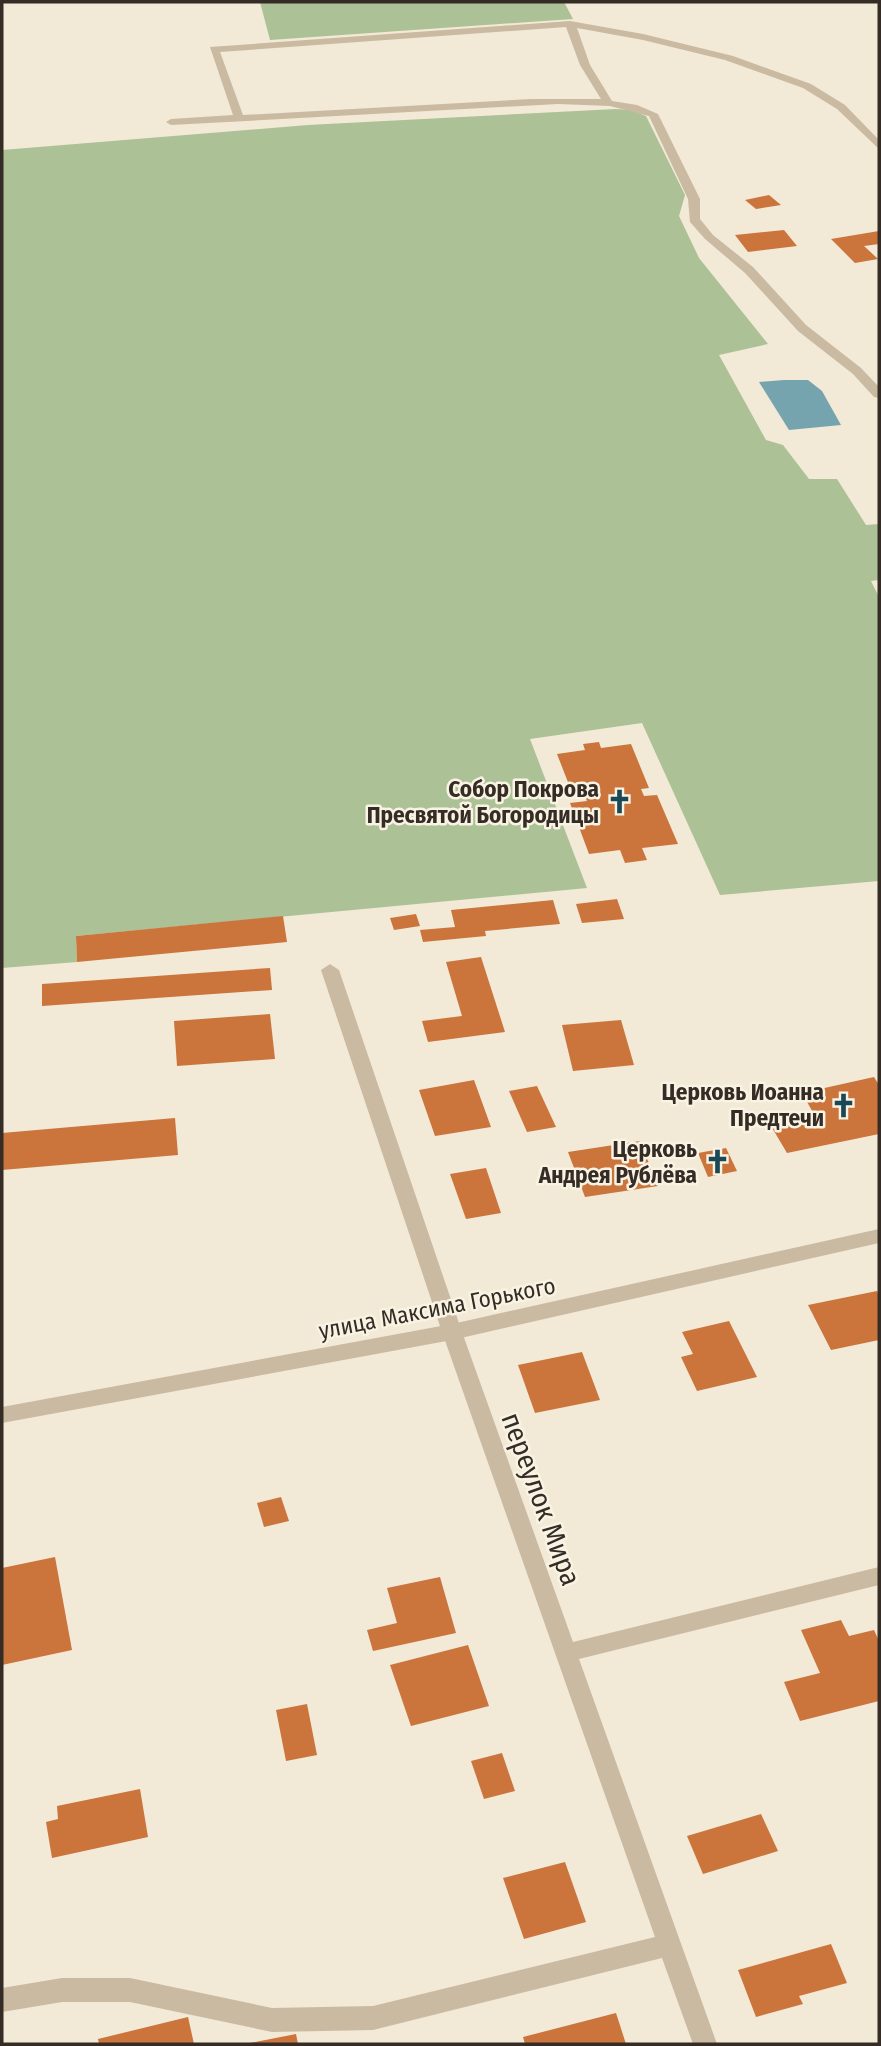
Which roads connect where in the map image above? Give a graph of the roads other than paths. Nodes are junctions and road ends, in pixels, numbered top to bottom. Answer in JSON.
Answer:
{"nodes":[{"id":1,"x":570,"y":24,"type":"junction"},
{"id":2,"x":608,"y":102,"type":"junction"},
{"id":3,"x":239,"y":118,"type":"junction"},
{"id":4,"x":171,"y":122,"type":"dead end"},
{"id":5,"x":879,"y":146,"type":"edge"},
{"id":6,"x":879,"y":394,"type":"edge"},
{"id":7,"x":330,"y":970,"type":"dead end"},
{"id":8,"x":879,"y":1236,"type":"edge"},
{"id":9,"x":452,"y":1332,"type":"junction"},
{"id":10,"x":2,"y":1415,"type":"edge"},
{"id":11,"x":879,"y":1576,"type":"edge"},
{"id":12,"x":567,"y":1653,"type":"junction"},
{"id":13,"x":671,"y":1944,"type":"junction"},
{"id":14,"x":2,"y":2000,"type":"edge"},
{"id":15,"x":705,"y":2044,"type":"edge"}],
"edges":[{"from":1,"to":2,"type":"street"},
{"from":1,"to":3,"type":"street"},
{"from":1,"to":5,"type":"street"},
{"from":2,"to":3,"type":"street"},
{"from":2,"to":6,"type":"street"},
{"from":3,"to":4,"type":"street"},
{"from":7,"to":9,"type":"street","name":"переулок Мира"},
{"from":8,"to":9,"type":"street","name":"улица Максима Горького"},
{"from":9,"to":10,"type":"street","name":"улица Максима Горького"},
{"from":9,"to":12,"type":"street","name":"переулок Мира"},
{"from":11,"to":12,"type":"street"},
{"from":12,"to":13,"type":"street","name":"переулок Мира"},
{"from":13,"to":14,"type":"street"},
{"from":13,"to":15,"type":"street","name":"переулок Мира"}]}
